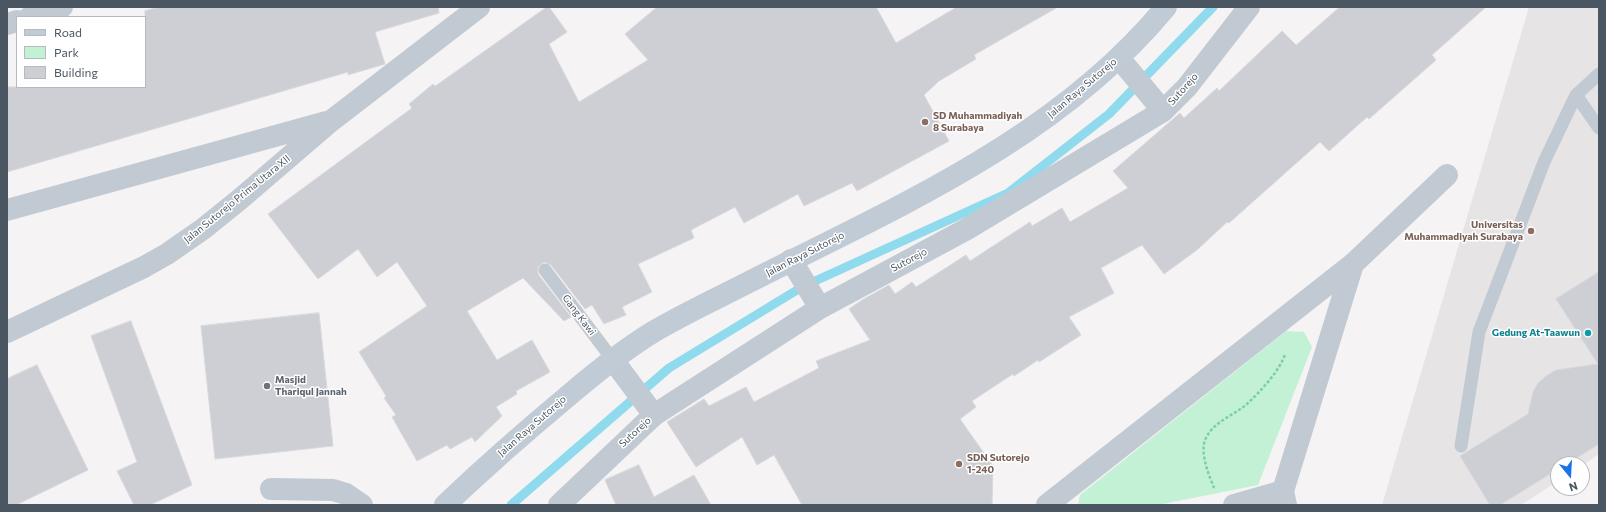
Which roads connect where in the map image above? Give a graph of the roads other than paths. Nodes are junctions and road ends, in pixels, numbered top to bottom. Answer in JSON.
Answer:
{"nodes":[{"id":1,"x":62,"y":7,"type":"edge"},
{"id":2,"x":1166,"y":7,"type":"edge"},
{"id":3,"x":1249,"y":7,"type":"edge"},
{"id":4,"x":473,"y":9,"type":"edge"},
{"id":5,"x":33,"y":16,"type":"edge"},
{"id":6,"x":1119,"y":58,"type":"junction"},
{"id":7,"x":1599,"y":74,"type":"edge"},
{"id":8,"x":1576,"y":95,"type":"junction"},
{"id":9,"x":1158,"y":104,"type":"junction"},
{"id":10,"x":331,"y":121,"type":"junction"},
{"id":11,"x":1599,"y":128,"type":"edge"},
{"id":12,"x":1447,"y":175,"type":"dead end"},
{"id":13,"x":7,"y":210,"type":"edge"},
{"id":14,"x":1353,"y":264,"type":"junction"},
{"id":15,"x":545,"y":270,"type":"dead end"},
{"id":16,"x":797,"y":270,"type":"junction"},
{"id":17,"x":818,"y":304,"type":"junction"},
{"id":18,"x":7,"y":332,"type":"edge"},
{"id":19,"x":619,"y":366,"type":"junction"},
{"id":20,"x":653,"y":412,"type":"junction"},
{"id":21,"x":1461,"y":446,"type":"dead end"},
{"id":22,"x":271,"y":489,"type":"dead end"},
{"id":23,"x":1285,"y":498,"type":"edge"},
{"id":24,"x":362,"y":505,"type":"edge"},
{"id":25,"x":445,"y":505,"type":"edge"},
{"id":26,"x":559,"y":505,"type":"edge"},
{"id":27,"x":1047,"y":505,"type":"edge"},
{"id":28,"x":1234,"y":505,"type":"edge"}],
"edges":[{"from":1,"to":5,"type":"street"},
{"from":2,"to":6,"type":"main road","name":"Jalan Raya Sutorejo"},
{"from":3,"to":9,"type":"street","name":"Sutorejo"},
{"from":4,"to":10,"type":"street","name":"Jalan Sutorejo Prima Utara XII"},
{"from":6,"to":9,"type":"street"},
{"from":6,"to":16,"type":"main road","name":"Jalan Raya Sutorejo"},
{"from":7,"to":8,"type":"lane"},
{"from":8,"to":11,"type":"lane"},
{"from":8,"to":21,"type":"lane"},
{"from":9,"to":17,"type":"street","name":"Sutorejo"},
{"from":10,"to":13,"type":"street","name":"Jalan Sutorejo Prima Utara XII"},
{"from":10,"to":18,"type":"street","name":"Jalan Sutorejo Prima Utara XII"},
{"from":12,"to":14,"type":"street"},
{"from":14,"to":23,"type":"street"},
{"from":14,"to":27,"type":"street"},
{"from":15,"to":19,"type":"lane","name":"Gang Kawi"},
{"from":16,"to":17,"type":"street"},
{"from":16,"to":19,"type":"main road","name":"Jalan Raya Sutorejo"},
{"from":17,"to":20,"type":"street","name":"Sutorejo"},
{"from":19,"to":20,"type":"street"},
{"from":19,"to":25,"type":"main road","name":"Jalan Raya Sutorejo"},
{"from":20,"to":26,"type":"street","name":"Sutorejo"},
{"from":22,"to":24,"type":"street"},
{"from":23,"to":28,"type":"street"}]}
